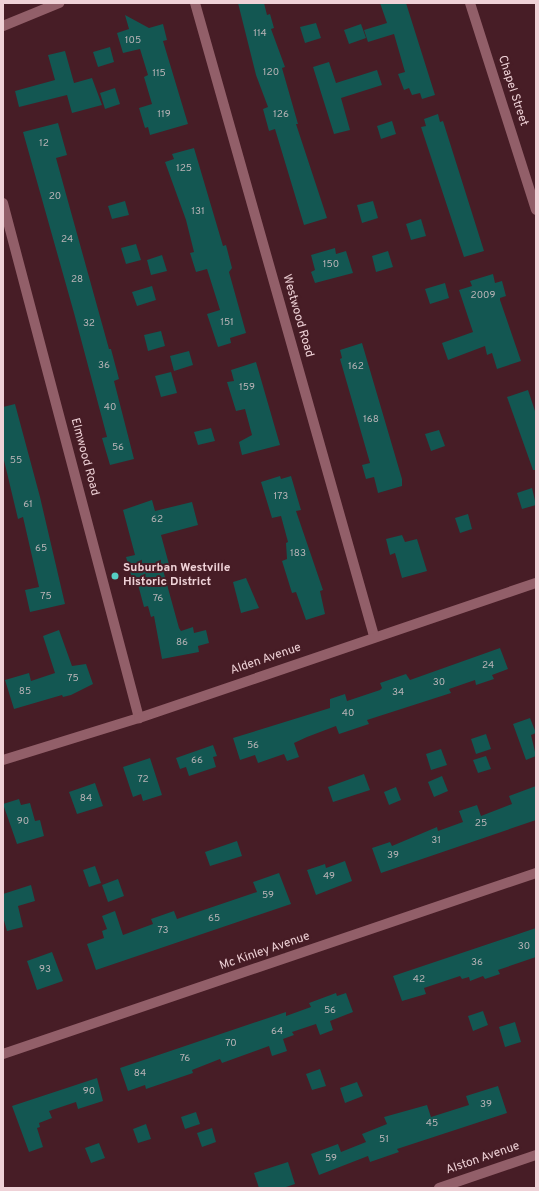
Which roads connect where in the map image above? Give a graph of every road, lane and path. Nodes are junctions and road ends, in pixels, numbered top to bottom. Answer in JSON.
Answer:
{"nodes":[{"id":1,"x":59,"y":3,"type":"edge"},
{"id":2,"x":195,"y":3,"type":"edge"},
{"id":3,"x":470,"y":3,"type":"edge"},
{"id":4,"x":3,"y":26,"type":"edge"},
{"id":5,"x":3,"y":203,"type":"edge"},
{"id":6,"x":536,"y":210,"type":"edge"},
{"id":7,"x":536,"y":583,"type":"edge"},
{"id":8,"x":374,"y":636,"type":"junction"},
{"id":9,"x":139,"y":718,"type":"junction"},
{"id":10,"x":3,"y":760,"type":"edge"},
{"id":11,"x":536,"y":874,"type":"edge"},
{"id":12,"x":3,"y":1054,"type":"edge"},
{"id":13,"x":536,"y":1155,"type":"edge"},
{"id":14,"x":439,"y":1188,"type":"edge"}],
"edges":[{"from":1,"to":4,"type":"street"},
{"from":2,"to":8,"type":"street","name":"Westwood Road"},
{"from":3,"to":6,"type":"street","name":"Chapel Street"},
{"from":5,"to":9,"type":"street","name":"Elmwood Road"},
{"from":7,"to":8,"type":"street","name":"Alden Avenue"},
{"from":8,"to":9,"type":"street","name":"Alden Avenue"},
{"from":9,"to":10,"type":"street","name":"Alden Avenue"},
{"from":11,"to":12,"type":"street","name":"Mc Kinley Avenue"},
{"from":13,"to":14,"type":"street","name":"Alston Avenue"}]}
